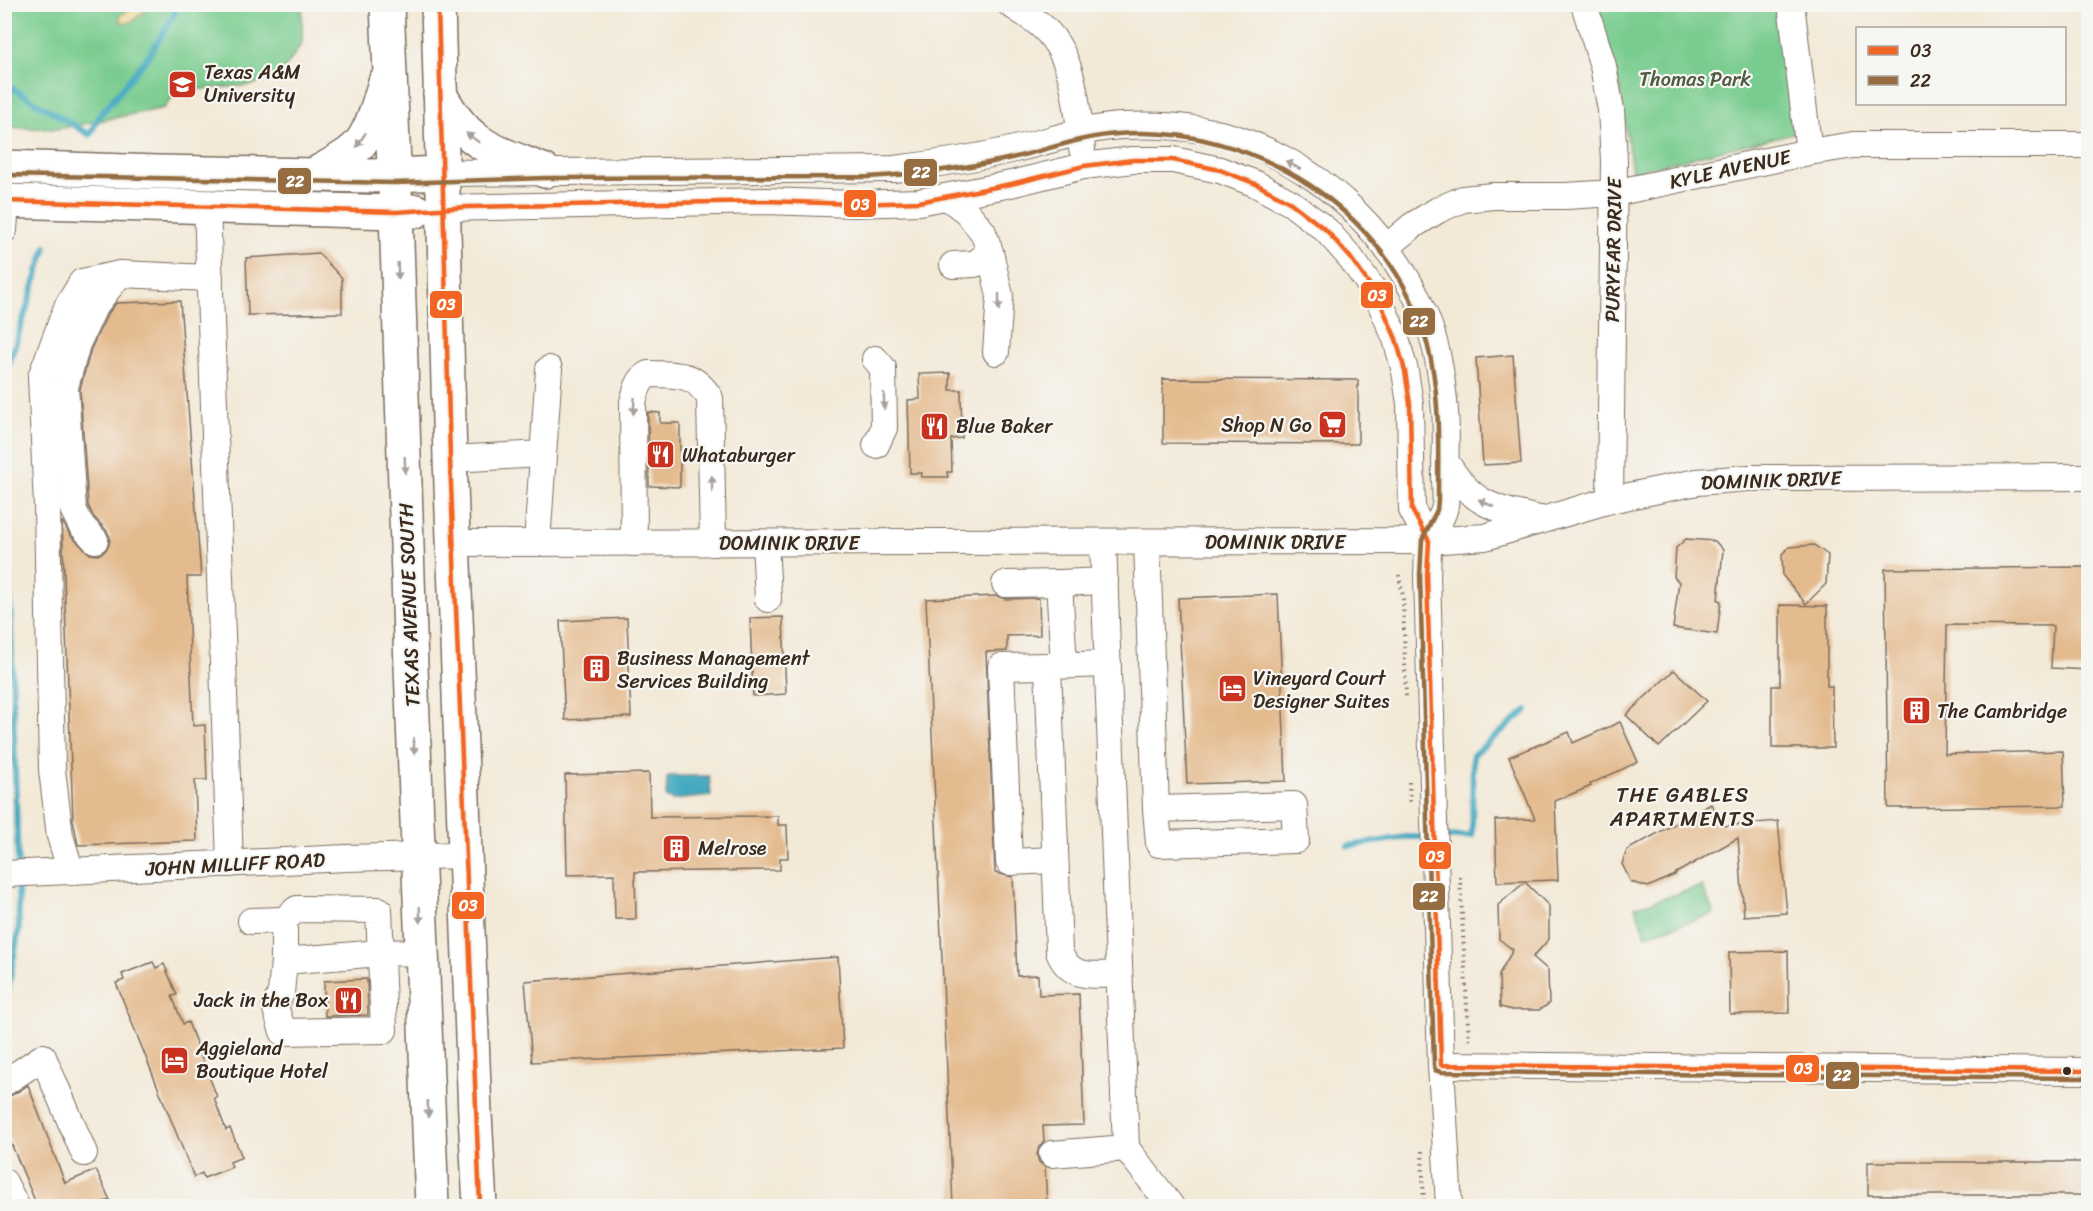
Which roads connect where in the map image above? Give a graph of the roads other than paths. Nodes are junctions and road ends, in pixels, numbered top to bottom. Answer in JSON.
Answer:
{"nodes":[{"id":1,"x":387,"y":4,"type":"edge"},
{"id":2,"x":438,"y":4,"type":"edge"},
{"id":3,"x":1010,"y":4,"type":"edge"},
{"id":4,"x":1584,"y":4,"type":"edge"},
{"id":5,"x":1791,"y":4,"type":"edge"},
{"id":6,"x":389,"y":66,"type":"junction"},
{"id":7,"x":440,"y":94,"type":"junction"},
{"id":8,"x":1080,"y":132,"type":"junction"},
{"id":9,"x":2088,"y":146,"type":"edge"},
{"id":10,"x":1809,"y":152,"type":"junction"},
{"id":11,"x":1084,"y":166,"type":"junction"},
{"id":12,"x":545,"y":171,"type":"junction"},
{"id":13,"x":442,"y":173,"type":"junction"},
{"id":14,"x":315,"y":174,"type":"junction"},
{"id":15,"x":395,"y":176,"type":"junction"},
{"id":16,"x":7,"y":190,"type":"edge"},
{"id":17,"x":1614,"y":194,"type":"junction"},
{"id":18,"x":947,"y":197,"type":"junction"},
{"id":19,"x":207,"y":206,"type":"junction"},
{"id":20,"x":443,"y":208,"type":"junction"},
{"id":21,"x":396,"y":212,"type":"junction"},
{"id":22,"x":1387,"y":247,"type":"junction"},
{"id":23,"x":990,"y":252,"type":"junction"},
{"id":24,"x":953,"y":265,"type":"dead end"},
{"id":25,"x":120,"y":274,"type":"junction"},
{"id":26,"x":210,"y":278,"type":"junction"},
{"id":27,"x":996,"y":352,"type":"dead end"},
{"id":28,"x":875,"y":359,"type":"dead end"},
{"id":29,"x":549,"y":369,"type":"dead end"},
{"id":30,"x":876,"y":445,"type":"dead end"},
{"id":31,"x":543,"y":454,"type":"junction"},
{"id":32,"x":450,"y":459,"type":"junction"},
{"id":33,"x":1445,"y":460,"type":"junction"},
{"id":34,"x":2088,"y":477,"type":"edge"},
{"id":35,"x":1610,"y":500,"type":"junction"},
{"id":36,"x":1542,"y":519,"type":"junction"},
{"id":37,"x":95,"y":540,"type":"dead end"},
{"id":38,"x":1103,"y":542,"type":"junction"},
{"id":39,"x":1147,"y":542,"type":"junction"},
{"id":40,"x":1429,"y":542,"type":"junction"},
{"id":41,"x":453,"y":543,"type":"junction"},
{"id":42,"x":537,"y":543,"type":"junction"},
{"id":43,"x":634,"y":543,"type":"junction"},
{"id":44,"x":713,"y":543,"type":"junction"},
{"id":45,"x":765,"y":543,"type":"junction"},
{"id":46,"x":1105,"y":581,"type":"junction"},
{"id":47,"x":1059,"y":583,"type":"junction"},
{"id":48,"x":1005,"y":584,"type":"dead end"},
{"id":49,"x":768,"y":599,"type":"dead end"},
{"id":50,"x":1108,"y":664,"type":"junction"},
{"id":51,"x":1056,"y":666,"type":"junction"},
{"id":52,"x":1156,"y":809,"type":"junction"},
{"id":53,"x":465,"y":855,"type":"junction"},
{"id":54,"x":418,"y":856,"type":"junction"},
{"id":55,"x":1055,"y":860,"type":"junction"},
{"id":56,"x":230,"y":864,"type":"junction"},
{"id":57,"x":64,"y":872,"type":"junction"},
{"id":58,"x":5,"y":874,"type":"edge"},
{"id":59,"x":284,"y":920,"type":"junction"},
{"id":60,"x":251,"y":921,"type":"dead end"},
{"id":61,"x":380,"y":952,"type":"junction"},
{"id":62,"x":422,"y":952,"type":"junction"},
{"id":63,"x":284,"y":961,"type":"junction"},
{"id":64,"x":1119,"y":974,"type":"junction"},
{"id":65,"x":1441,"y":1065,"type":"junction"},
{"id":66,"x":2088,"y":1071,"type":"edge"},
{"id":67,"x":4,"y":1083,"type":"edge"},
{"id":68,"x":1126,"y":1148,"type":"junction"},
{"id":69,"x":84,"y":1153,"type":"dead end"},
{"id":70,"x":1052,"y":1154,"type":"dead end"},
{"id":71,"x":4,"y":1182,"type":"edge"},
{"id":72,"x":16,"y":1206,"type":"edge"},
{"id":73,"x":432,"y":1206,"type":"edge"},
{"id":74,"x":480,"y":1206,"type":"edge"},
{"id":75,"x":1172,"y":1206,"type":"edge"},
{"id":76,"x":1449,"y":1206,"type":"edge"}],
"edges":[{"from":1,"to":6,"type":"main road","name":"TEXAS AVENUE SOUTH"},
{"from":2,"to":7,"type":"main road"},
{"from":3,"to":8,"type":"street"},
{"from":4,"to":17,"type":"street","name":"PURYEAR DRIVE"},
{"from":5,"to":10,"type":"street"},
{"from":6,"to":14,"type":"main road","one_way":true},
{"from":6,"to":15,"type":"main road","name":"TEXAS AVENUE SOUTH"},
{"from":12,"to":7,"type":"main road","one_way":true},
{"from":7,"to":13,"type":"main road"},
{"from":8,"to":11,"type":"street"},
{"from":8,"to":12,"type":"street"},
{"from":22,"to":8,"type":"street","one_way":true},
{"from":9,"to":10,"type":"street","name":"KYLE AVENUE"},
{"from":10,"to":17,"type":"street","name":"KYLE AVENUE"},
{"from":11,"to":18,"type":"street"},
{"from":11,"to":40,"type":"street"},
{"from":12,"to":13,"type":"street"},
{"from":13,"to":15,"type":"main road"},
{"from":13,"to":20,"type":"main road"},
{"from":14,"to":15,"type":"main road"},
{"from":14,"to":16,"type":"main road"},
{"from":15,"to":21,"type":"main road","name":"TEXAS AVENUE SOUTH"},
{"from":16,"to":19,"type":"main road"},
{"from":17,"to":22,"type":"street","name":"KYLE AVENUE"},
{"from":17,"to":35,"type":"street","name":"PURYEAR DRIVE"},
{"from":18,"to":20,"type":"street"},
{"from":18,"to":23,"type":"street"},
{"from":19,"to":21,"type":"main road"},
{"from":19,"to":26,"type":"street"},
{"from":20,"to":21,"type":"main road"},
{"from":20,"to":32,"type":"main road"},
{"from":21,"to":54,"type":"main road","name":"TEXAS AVENUE SOUTH","one_way":true},
{"from":22,"to":33,"type":"street"},
{"from":23,"to":24,"type":"street"},
{"from":23,"to":27,"type":"street","one_way":true},
{"from":25,"to":26,"type":"street"},
{"from":25,"to":37,"type":"street"},
{"from":25,"to":57,"type":"street"},
{"from":26,"to":56,"type":"street"},
{"from":28,"to":30,"type":"street","one_way":true},
{"from":29,"to":31,"type":"street"},
{"from":31,"to":32,"type":"street"},
{"from":31,"to":42,"type":"street"},
{"from":32,"to":41,"type":"main road"},
{"from":36,"to":33,"type":"street","one_way":true},
{"from":33,"to":40,"type":"street"},
{"from":34,"to":35,"type":"street","name":"DOMINIK DRIVE"},
{"from":35,"to":36,"type":"street","name":"DOMINIK DRIVE"},
{"from":36,"to":40,"type":"street","name":"DOMINIK DRIVE"},
{"from":38,"to":39,"type":"street","name":"DOMINIK DRIVE"},
{"from":38,"to":45,"type":"street","name":"DOMINIK DRIVE"},
{"from":38,"to":46,"type":"street"},
{"from":39,"to":40,"type":"street","name":"DOMINIK DRIVE"},
{"from":39,"to":52,"type":"street"},
{"from":40,"to":65,"type":"street"},
{"from":41,"to":42,"type":"street","name":"DOMINIK DRIVE"},
{"from":41,"to":53,"type":"main road"},
{"from":42,"to":43,"type":"street","name":"DOMINIK DRIVE"},
{"from":43,"to":44,"type":"street","name":"DOMINIK DRIVE"},
{"from":44,"to":43,"type":"street","one_way":true},
{"from":44,"to":45,"type":"street","name":"DOMINIK DRIVE"},
{"from":45,"to":49,"type":"street"},
{"from":46,"to":47,"type":"street"},
{"from":46,"to":50,"type":"street"},
{"from":47,"to":48,"type":"street"},
{"from":47,"to":51,"type":"street"},
{"from":50,"to":51,"type":"street"},
{"from":50,"to":64,"type":"street"},
{"from":51,"to":55,"type":"street"},
{"from":51,"to":55,"type":"street"},
{"from":52,"to":52,"type":"street"},
{"from":53,"to":54,"type":"street","name":"JOHN MILLIFF ROAD"},
{"from":53,"to":74,"type":"main road"},
{"from":54,"to":56,"type":"street","name":"JOHN MILLIFF ROAD"},
{"from":54,"to":62,"type":"main road","name":"TEXAS AVENUE SOUTH","one_way":true},
{"from":55,"to":64,"type":"street"},
{"from":56,"to":57,"type":"street","name":"JOHN MILLIFF ROAD"},
{"from":57,"to":58,"type":"street","name":"JOHN MILLIFF ROAD"},
{"from":59,"to":60,"type":"street"},
{"from":59,"to":61,"type":"street"},
{"from":59,"to":63,"type":"street"},
{"from":61,"to":62,"type":"street"},
{"from":61,"to":63,"type":"street"},
{"from":61,"to":63,"type":"street"},
{"from":62,"to":73,"type":"main road","name":"TEXAS AVENUE SOUTH","one_way":true},
{"from":64,"to":68,"type":"street"},
{"from":65,"to":66,"type":"street"},
{"from":65,"to":76,"type":"street"},
{"from":67,"to":69,"type":"street"},
{"from":68,"to":70,"type":"street"},
{"from":68,"to":75,"type":"street"},
{"from":71,"to":72,"type":"street"}]}
